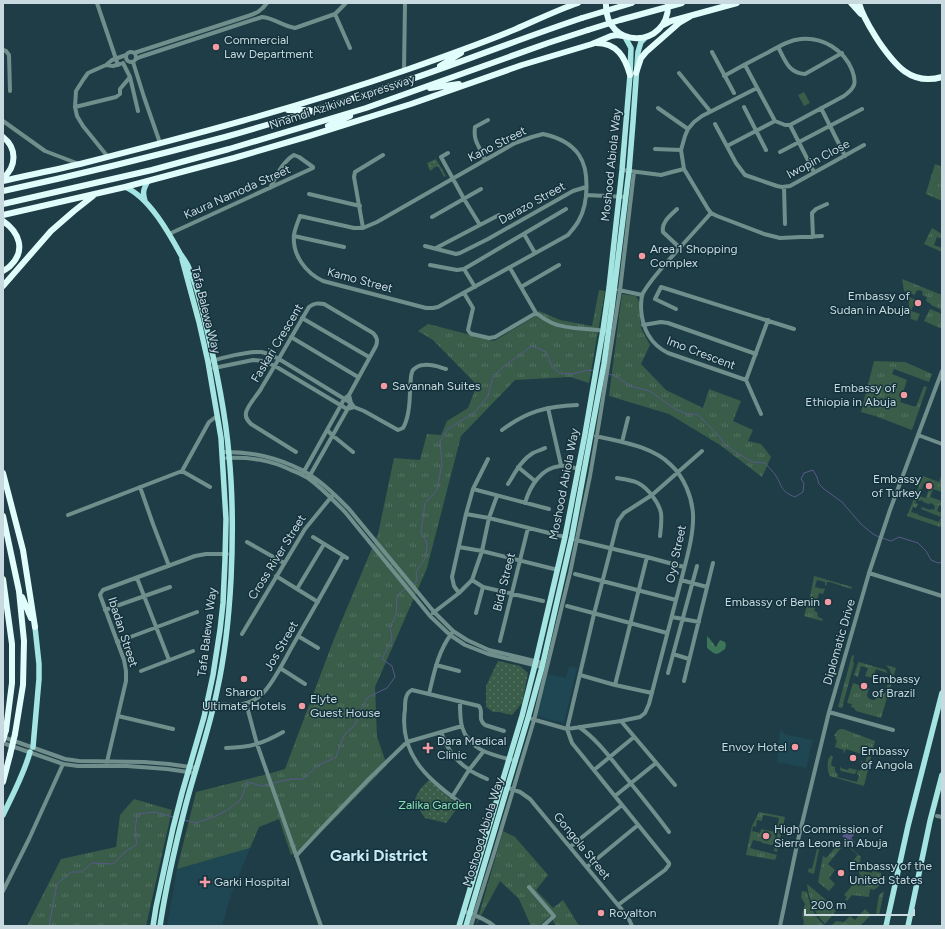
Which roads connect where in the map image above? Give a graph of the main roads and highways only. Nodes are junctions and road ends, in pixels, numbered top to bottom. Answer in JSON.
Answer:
{"nodes":[{"id":1,"x":578,"y":3,"type":"edge"},
{"id":2,"x":606,"y":3,"type":"edge"},
{"id":3,"x":632,"y":3,"type":"edge"},
{"id":4,"x":668,"y":3,"type":"edge"},
{"id":5,"x":682,"y":3,"type":"edge"},
{"id":6,"x":738,"y":3,"type":"edge"},
{"id":7,"x":852,"y":3,"type":"edge"},
{"id":8,"x":859,"y":3,"type":"edge"},
{"id":9,"x":692,"y":16,"type":"junction"},
{"id":10,"x":865,"y":20,"type":"junction"},
{"id":11,"x":661,"y":28,"type":"junction"},
{"id":12,"x":624,"y":36,"type":"junction"},
{"id":13,"x":645,"y":38,"type":"junction"},
{"id":14,"x":592,"y":44,"type":"junction"},
{"id":15,"x":471,"y":47,"type":"junction"},
{"id":16,"x":428,"y":74,"type":"junction"},
{"id":17,"x":633,"y":74,"type":"junction"},
{"id":18,"x":942,"y":77,"type":"edge"},
{"id":19,"x":474,"y":81,"type":"junction"},
{"id":20,"x":417,"y":90,"type":"junction"},
{"id":21,"x":366,"y":108,"type":"junction"},
{"id":22,"x":280,"y":110,"type":"junction"},
{"id":23,"x":316,"y":110,"type":"junction"},
{"id":24,"x":309,"y":136,"type":"junction"},
{"id":25,"x":3,"y":137,"type":"edge"},
{"id":26,"x":3,"y":179,"type":"edge"},
{"id":27,"x":148,"y":181,"type":"junction"},
{"id":28,"x":125,"y":187,"type":"junction"},
{"id":29,"x":3,"y":191,"type":"edge"},
{"id":30,"x":95,"y":194,"type":"junction"},
{"id":31,"x":146,"y":203,"type":"junction"},
{"id":32,"x":3,"y":204,"type":"edge"},
{"id":33,"x":3,"y":215,"type":"edge"},
{"id":34,"x":3,"y":221,"type":"edge"},
{"id":35,"x":3,"y":271,"type":"edge"},
{"id":36,"x":3,"y":286,"type":"edge"},
{"id":37,"x":614,"y":289,"type":"junction"},
{"id":38,"x":606,"y":331,"type":"junction"},
{"id":39,"x":213,"y":368,"type":"junction"},
{"id":40,"x":591,"y":435,"type":"junction"},
{"id":41,"x":3,"y":473,"type":"edge"},
{"id":42,"x":3,"y":516,"type":"edge"},
{"id":43,"x":3,"y":578,"type":"edge"},
{"id":44,"x":5,"y":588,"type":"junction"},
{"id":45,"x":20,"y":591,"type":"junction"},
{"id":46,"x":3,"y":597,"type":"edge"},
{"id":47,"x":35,"y":627,"type":"junction"},
{"id":48,"x":942,"y":693,"type":"edge"},
{"id":49,"x":3,"y":740,"type":"edge"},
{"id":50,"x":942,"y":775,"type":"edge"},
{"id":51,"x":3,"y":782,"type":"edge"},
{"id":52,"x":3,"y":815,"type":"edge"},
{"id":53,"x":153,"y":926,"type":"edge"},
{"id":54,"x":160,"y":926,"type":"edge"},
{"id":55,"x":459,"y":926,"type":"edge"},
{"id":56,"x":466,"y":926,"type":"edge"},
{"id":57,"x":886,"y":926,"type":"edge"},
{"id":58,"x":908,"y":926,"type":"edge"}],
"edges":[{"from":1,"to":15,"type":"highway","name":"Nnamdi Azikiwe Expressway"},
{"from":2,"to":12,"type":"highway"},
{"from":3,"to":16,"type":"highway","name":"Nnamdi Azikiwe Expressway","bridge":true},
{"from":4,"to":11,"type":"highway"},
{"from":5,"to":20,"type":"highway","name":"Nnamdi Azikiwe Expressway","bridge":true},
{"from":6,"to":9,"type":"highway"},
{"from":7,"to":10,"type":"highway"},
{"from":8,"to":10,"type":"highway"},
{"from":9,"to":11,"type":"highway"},
{"from":9,"to":17,"type":"highway"},
{"from":10,"to":18,"type":"highway"},
{"from":11,"to":13,"type":"highway"},
{"from":12,"to":13,"type":"highway","name":"Nnamdi Azikiwe Expressway"},
{"from":12,"to":14,"type":"highway","name":"Nnamdi Azikiwe Expressway"},
{"from":12,"to":17,"type":"main road","name":"Moshood Abiola Way"},
{"from":13,"to":17,"type":"main road","name":"Moshood Abiola Way"},
{"from":14,"to":17,"type":"highway"},
{"from":14,"to":19,"type":"highway","name":"Nnamdi Azikiwe Expressway"},
{"from":15,"to":16,"type":"highway"},
{"from":15,"to":22,"type":"highway","name":"Nnamdi Azikiwe Expressway"},
{"from":16,"to":23,"type":"highway","name":"Nnamdi Azikiwe Expressway"},
{"from":17,"to":37,"type":"main road","name":"Moshood Abiola Way"},
{"from":17,"to":37,"type":"main road","name":"Moshood Abiola Way"},
{"from":19,"to":20,"type":"highway"},
{"from":19,"to":24,"type":"highway","name":"Nnamdi Azikiwe Expressway"},
{"from":20,"to":21,"type":"highway","name":"Nnamdi Azikiwe Expressway"},
{"from":21,"to":24,"type":"highway"},
{"from":21,"to":32,"type":"highway","name":"Nnamdi Azikiwe Expressway"},
{"from":22,"to":23,"type":"highway"},
{"from":22,"to":26,"type":"highway","name":"Nnamdi Azikiwe Expressway"},
{"from":23,"to":29,"type":"highway","name":"Nnamdi Azikiwe Expressway"},
{"from":24,"to":27,"type":"highway","name":"Nnamdi Azikiwe Expressway"},
{"from":25,"to":26,"type":"highway"},
{"from":27,"to":28,"type":"highway","name":"Nnamdi Azikiwe Expressway"},
{"from":27,"to":31,"type":"main road"},
{"from":28,"to":30,"type":"highway","name":"Nnamdi Azikiwe Expressway"},
{"from":28,"to":31,"type":"main road","name":"Tafa Balewa Way"},
{"from":30,"to":33,"type":"highway","name":"Nnamdi Azikiwe Expressway"},
{"from":30,"to":36,"type":"highway"},
{"from":31,"to":39,"type":"main road","name":"Tafa Balewa Way"},
{"from":34,"to":35,"type":"highway"},
{"from":37,"to":38,"type":"main road","name":"Moshood Abiola Way"},
{"from":38,"to":40,"type":"main road","name":"Moshood Abiola Way"},
{"from":38,"to":40,"type":"main road","name":"Moshood Abiola Way"},
{"from":39,"to":53,"type":"main road","name":"Tafa Balewa Way"},
{"from":39,"to":54,"type":"main road","name":"Tafa Balewa Way"},
{"from":40,"to":55,"type":"main road","name":"Moshood Abiola Way"},
{"from":40,"to":56,"type":"main road","name":"Moshood Abiola Way"},
{"from":41,"to":47,"type":"highway"},
{"from":42,"to":45,"type":"highway"},
{"from":43,"to":44,"type":"highway"},
{"from":44,"to":46,"type":"highway"},
{"from":44,"to":49,"type":"highway","bridge":true},
{"from":45,"to":47,"type":"highway"},
{"from":45,"to":51,"type":"highway","bridge":true},
{"from":47,"to":52,"type":"main road"},
{"from":48,"to":57,"type":"main road"},
{"from":50,"to":58,"type":"main road"}]}
